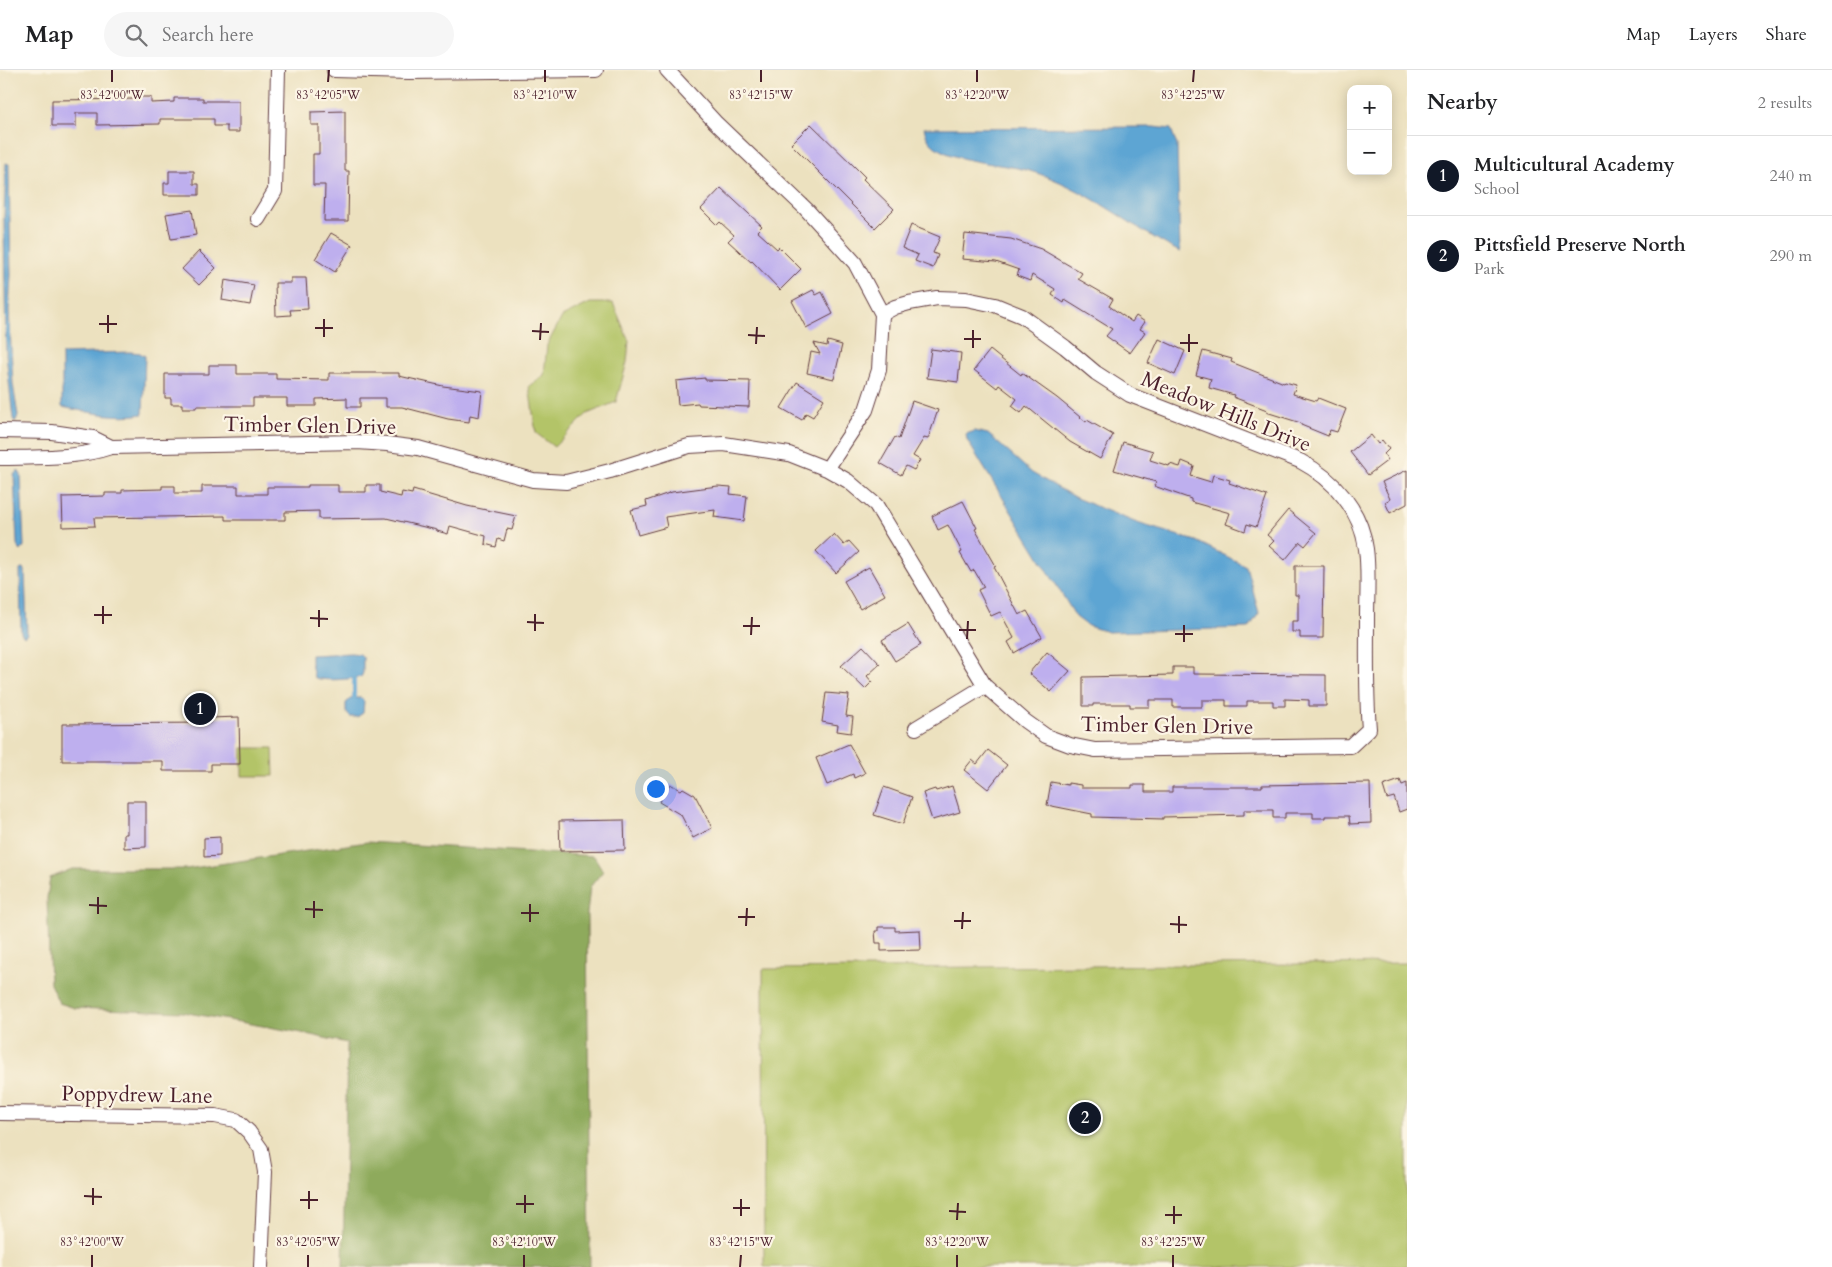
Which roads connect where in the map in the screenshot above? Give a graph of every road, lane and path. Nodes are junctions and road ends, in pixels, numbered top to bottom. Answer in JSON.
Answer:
{"nodes":[{"id":1,"x":278,"y":70,"type":"edge"},
{"id":2,"x":334,"y":70,"type":"edge"},
{"id":3,"x":596,"y":70,"type":"edge"},
{"id":4,"x":667,"y":70,"type":"edge"},
{"id":5,"x":258,"y":219,"type":"dead end"},
{"id":6,"x":882,"y":314,"type":"junction"},
{"id":7,"x":0,"y":431,"type":"edge"},
{"id":8,"x":111,"y":447,"type":"junction"},
{"id":9,"x":0,"y":458,"type":"edge"},
{"id":10,"x":827,"y":469,"type":"junction"},
{"id":11,"x":985,"y":686,"type":"junction"},
{"id":12,"x":916,"y":728,"type":"dead end"},
{"id":13,"x":1351,"y":746,"type":"joint"},
{"id":14,"x":0,"y":1113,"type":"edge"},
{"id":15,"x":261,"y":1267,"type":"edge"}],
"edges":[{"from":1,"to":5,"type":"street"},
{"from":2,"to":3,"type":"street"},
{"from":4,"to":6,"type":"street"},
{"from":6,"to":10,"type":"street"},
{"from":6,"to":13,"type":"street","name":"Meadow Hills Drive"},
{"from":7,"to":8,"type":"street","name":"Timber Glen Drive"},
{"from":8,"to":9,"type":"street","name":"Timber Glen Drive"},
{"from":8,"to":10,"type":"street","name":"Timber Glen Drive"},
{"from":10,"to":11,"type":"street","name":"Timber Glen Drive"},
{"from":11,"to":12,"type":"street"},
{"from":11,"to":13,"type":"street","name":"Timber Glen Drive"},
{"from":14,"to":15,"type":"street","name":"Poppydrew Lane"}]}
